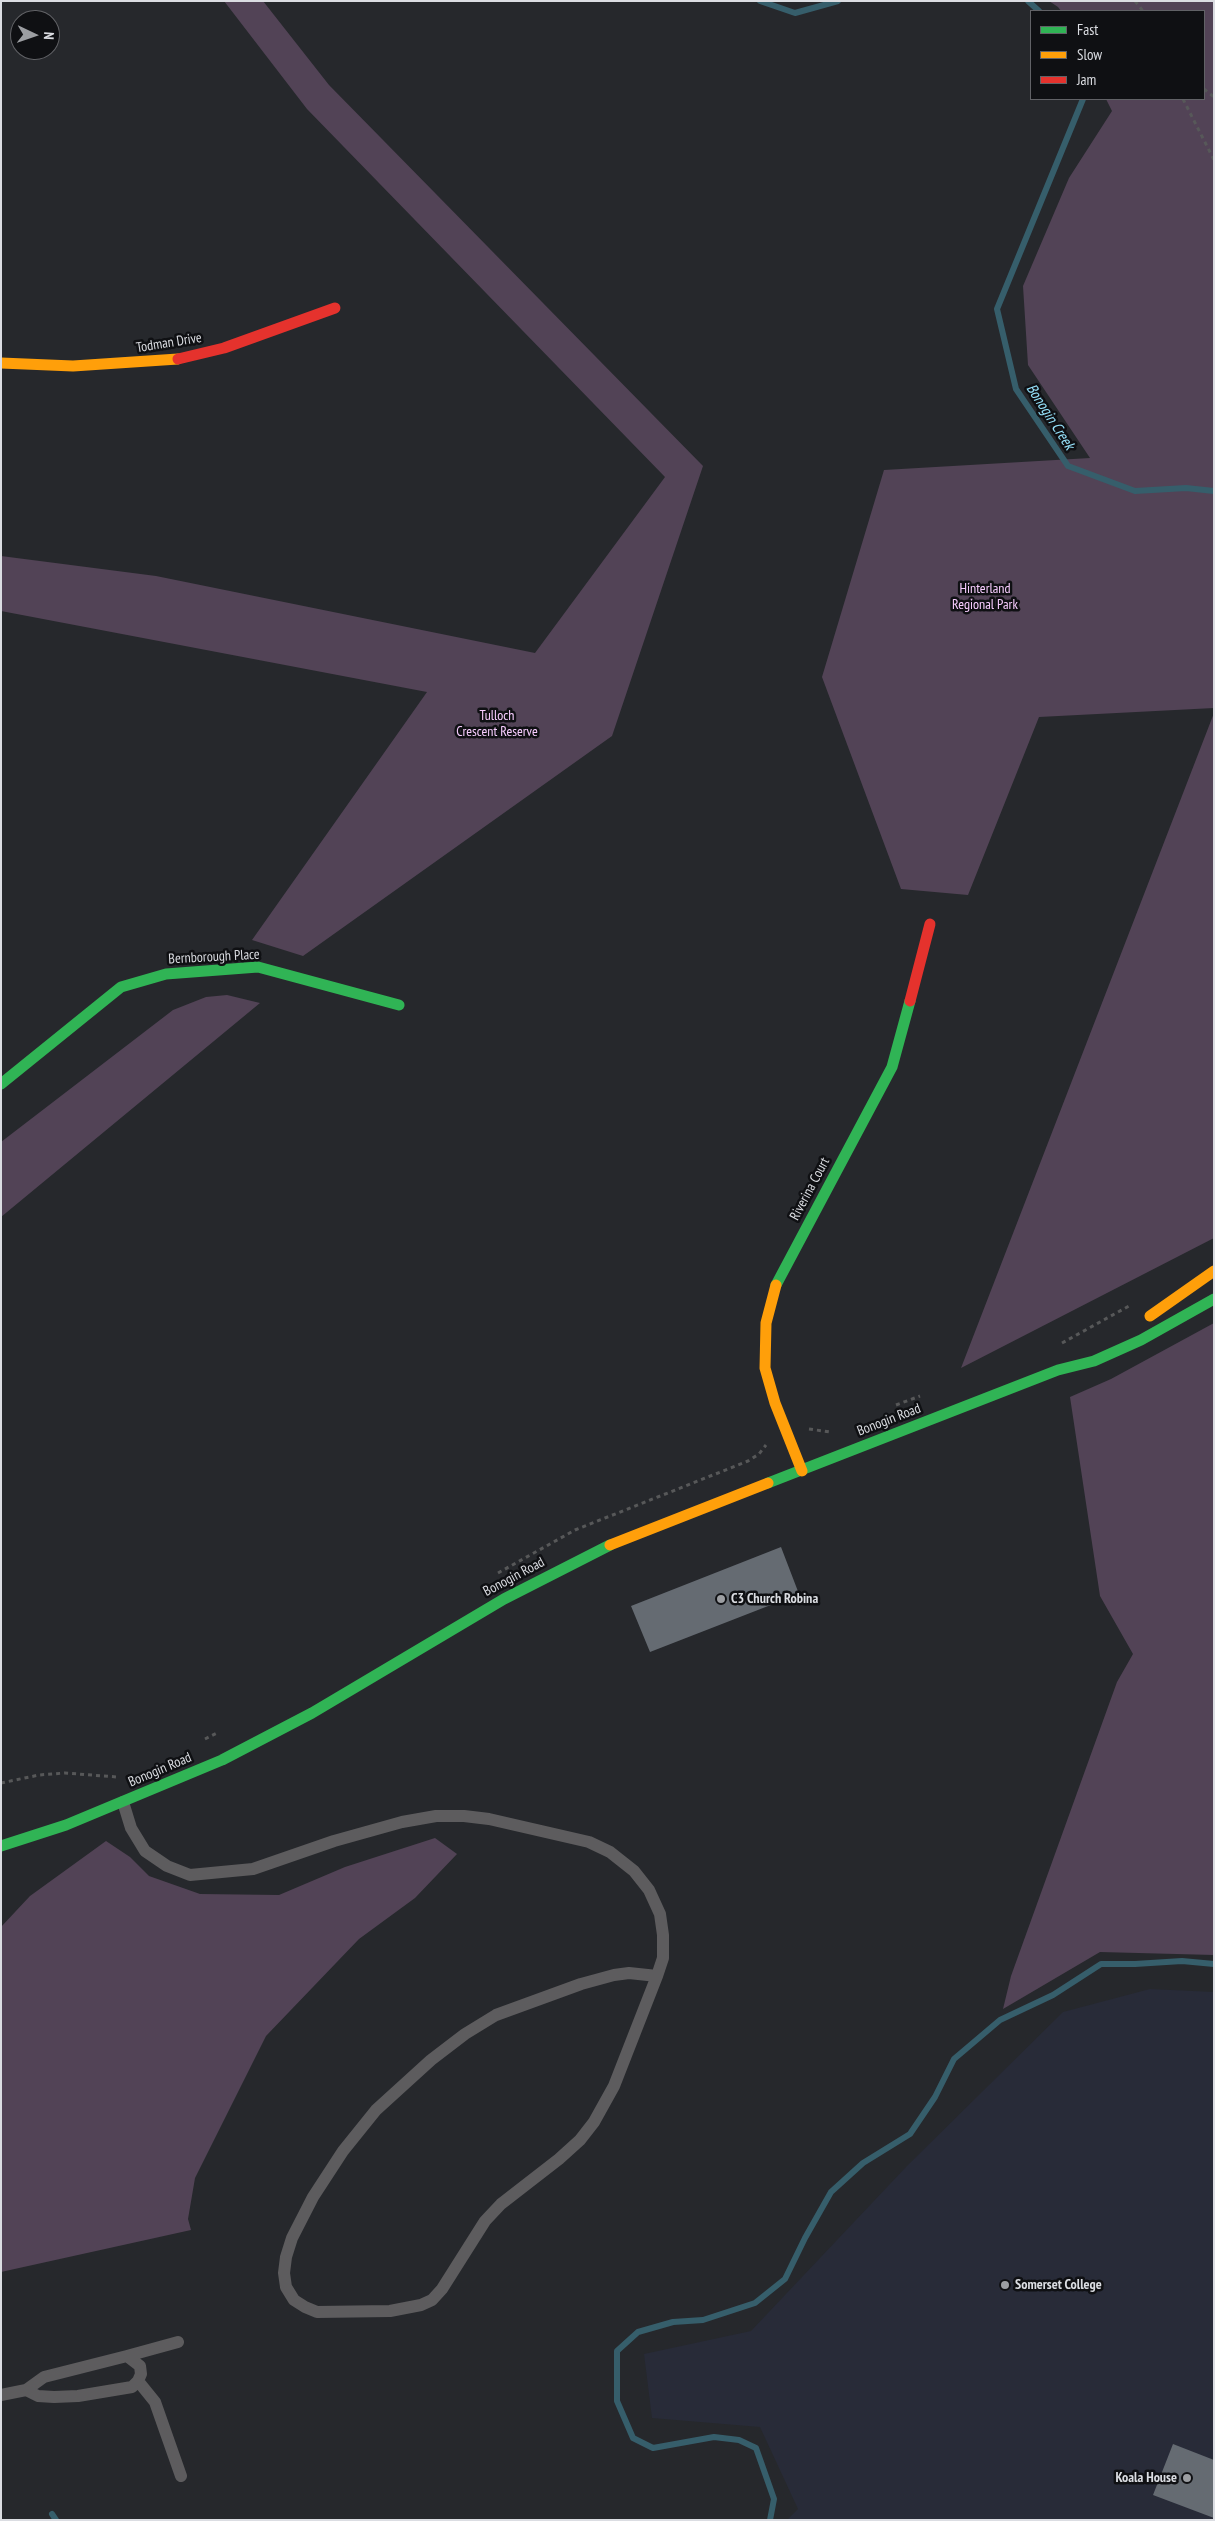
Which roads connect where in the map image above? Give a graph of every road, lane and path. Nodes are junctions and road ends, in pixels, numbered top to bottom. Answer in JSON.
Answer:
{"nodes":[{"id":1,"x":1184,"y":100,"type":"edge"},
{"id":2,"x":1214,"y":160,"type":"edge"},
{"id":3,"x":335,"y":308,"type":"dead end"},
{"id":4,"x":1,"y":363,"type":"edge"},
{"id":5,"x":930,"y":924,"type":"dead end"},
{"id":6,"x":399,"y":1005,"type":"dead end"},
{"id":7,"x":1,"y":1084,"type":"edge"},
{"id":8,"x":1214,"y":1271,"type":"edge"},
{"id":9,"x":1214,"y":1299,"type":"edge"},
{"id":10,"x":1137,"y":1300,"type":"dead end"},
{"id":11,"x":1138,"y":1323,"type":"dead end"},
{"id":12,"x":1059,"y":1345,"type":"dead end"},
{"id":13,"x":1093,"y":1348,"type":"dead end"},
{"id":14,"x":1058,"y":1370,"type":"junction"},
{"id":15,"x":928,"y":1393,"type":"dead end"},
{"id":16,"x":892,"y":1407,"type":"dead end"},
{"id":17,"x":838,"y":1429,"type":"dead end"},
{"id":18,"x":801,"y":1430,"type":"dead end"},
{"id":19,"x":773,"y":1442,"type":"dead end"},
{"id":20,"x":802,"y":1471,"type":"junction"},
{"id":21,"x":495,"y":1575,"type":"dead end"},
{"id":22,"x":226,"y":1730,"type":"dead end"},
{"id":23,"x":200,"y":1742,"type":"dead end"},
{"id":24,"x":120,"y":1777,"type":"dead end"},
{"id":25,"x":1,"y":1783,"type":"edge"},
{"id":26,"x":123,"y":1802,"type":"junction"},
{"id":27,"x":1,"y":1846,"type":"edge"},
{"id":28,"x":657,"y":1976,"type":"junction"},
{"id":29,"x":178,"y":2342,"type":"dead end"},
{"id":30,"x":127,"y":2356,"type":"junction"},
{"id":31,"x":138,"y":2381,"type":"junction"},
{"id":32,"x":26,"y":2390,"type":"junction"},
{"id":33,"x":1,"y":2395,"type":"edge"},
{"id":34,"x":181,"y":2476,"type":"dead end"}],
"edges":[{"from":1,"to":2,"type":"path"},
{"from":3,"to":4,"type":"street","name":"Todman Drive"},
{"from":5,"to":20,"type":"street","name":"Riverina Court"},
{"from":6,"to":7,"type":"street","name":"Bernborough Place"},
{"from":8,"to":11,"type":"street"},
{"from":9,"to":14,"type":"street","name":"Bonogin Road"},
{"from":10,"to":12,"type":"path"},
{"from":13,"to":14,"type":"street","name":"Bonogin Road"},
{"from":14,"to":20,"type":"street","name":"Bonogin Road"},
{"from":15,"to":16,"type":"path"},
{"from":17,"to":18,"type":"path"},
{"from":19,"to":21,"type":"path"},
{"from":20,"to":26,"type":"street","name":"Bonogin Road"},
{"from":22,"to":23,"type":"path"},
{"from":24,"to":25,"type":"path"},
{"from":26,"to":27,"type":"street","name":"Bonogin Road"},
{"from":26,"to":28,"type":"lane"},
{"from":28,"to":28,"type":"lane"},
{"from":29,"to":30,"type":"lane"},
{"from":30,"to":31,"type":"lane"},
{"from":30,"to":32,"type":"lane"},
{"from":31,"to":32,"type":"lane"},
{"from":31,"to":34,"type":"lane"},
{"from":32,"to":33,"type":"lane"}]}
